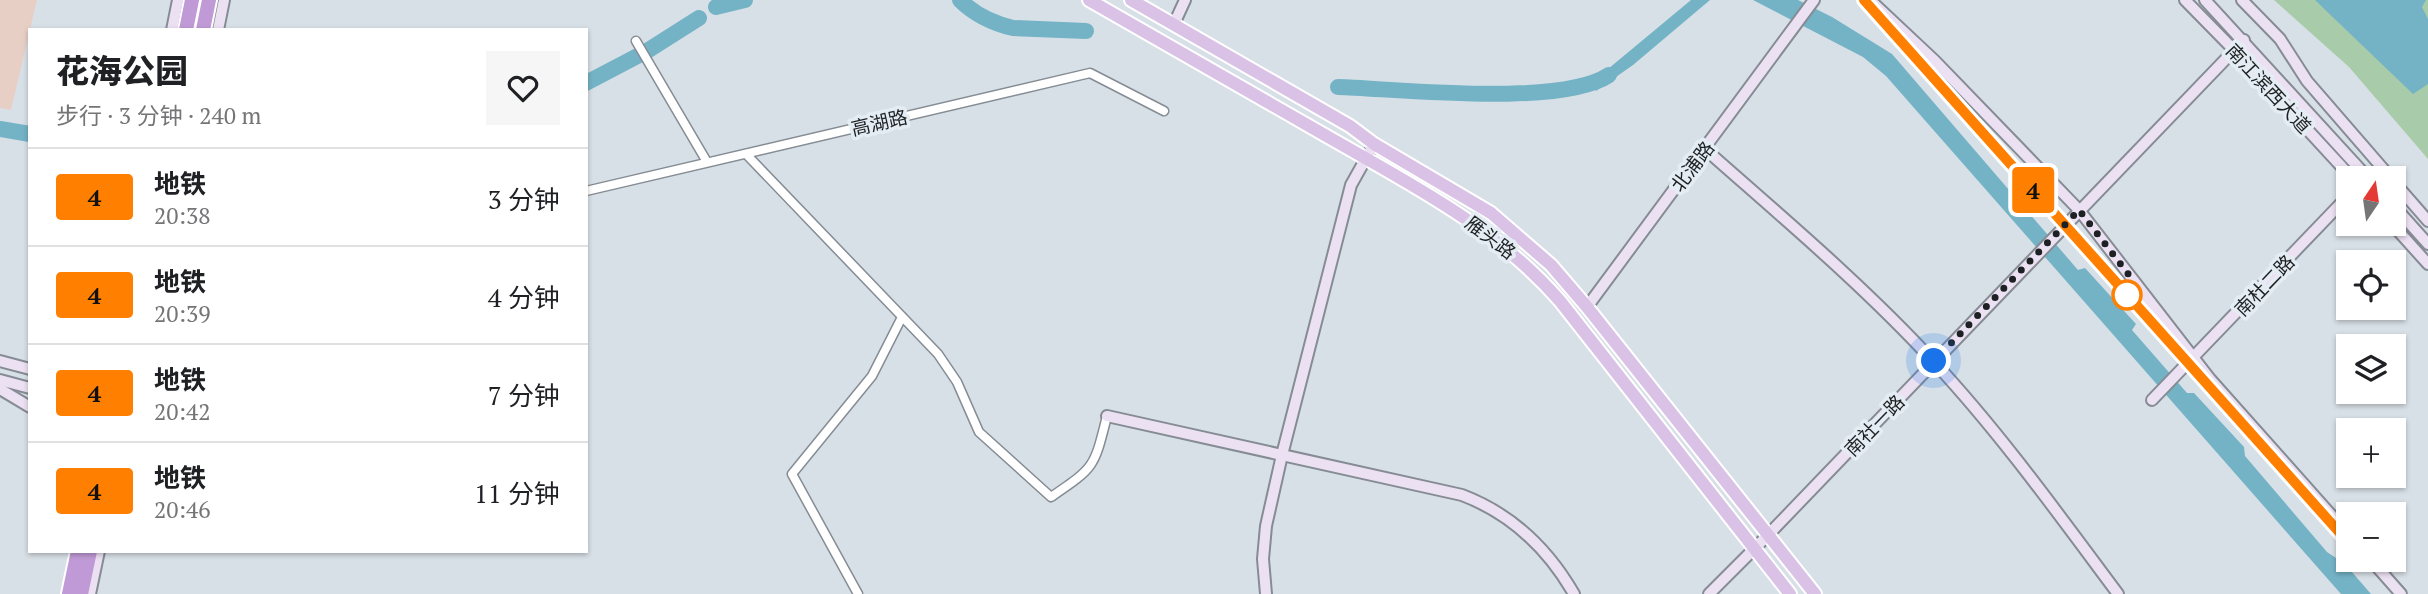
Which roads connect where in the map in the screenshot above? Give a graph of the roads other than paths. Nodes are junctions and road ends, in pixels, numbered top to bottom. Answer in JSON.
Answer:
{"nodes":[{"id":1,"x":178,"y":0,"type":"edge"},
{"id":2,"x":192,"y":0,"type":"edge"},
{"id":3,"x":209,"y":0,"type":"edge"},
{"id":4,"x":224,"y":0,"type":"edge"},
{"id":5,"x":1089,"y":0,"type":"edge"},
{"id":6,"x":1131,"y":0,"type":"edge"},
{"id":7,"x":1185,"y":0,"type":"edge"},
{"id":8,"x":1814,"y":0,"type":"edge"},
{"id":9,"x":1870,"y":0,"type":"edge"},
{"id":10,"x":2185,"y":0,"type":"edge"},
{"id":11,"x":2205,"y":0,"type":"edge"},
{"id":12,"x":2242,"y":0,"type":"edge"},
{"id":13,"x":1174,"y":24,"type":"junction"},
{"id":14,"x":172,"y":28,"type":"edge"},
{"id":15,"x":186,"y":28,"type":"edge"},
{"id":16,"x":203,"y":28,"type":"edge"},
{"id":17,"x":218,"y":28,"type":"edge"},
{"id":18,"x":2244,"y":40,"type":"junction"},
{"id":19,"x":636,"y":41,"type":"dead end"},
{"id":20,"x":2234,"y":50,"type":"junction"},
{"id":21,"x":1164,"y":111,"type":"dead end"},
{"id":22,"x":1374,"y":144,"type":"junction"},
{"id":23,"x":1705,"y":149,"type":"junction"},
{"id":24,"x":746,"y":154,"type":"junction"},
{"id":25,"x":1366,"y":158,"type":"junction"},
{"id":26,"x":707,"y":163,"type":"junction"},
{"id":27,"x":2342,"y":166,"type":"edge"},
{"id":28,"x":2356,"y":166,"type":"edge"},
{"id":29,"x":2381,"y":166,"type":"edge"},
{"id":30,"x":588,"y":191,"type":"edge"},
{"id":31,"x":2406,"y":195,"type":"edge"},
{"id":32,"x":2336,"y":209,"type":"edge"},
{"id":33,"x":2079,"y":210,"type":"junction"},
{"id":34,"x":2406,"y":219,"type":"edge"},
{"id":35,"x":2428,"y":220,"type":"edge"},
{"id":36,"x":2403,"y":236,"type":"edge"},
{"id":37,"x":2428,"y":244,"type":"edge"},
{"id":38,"x":2428,"y":264,"type":"edge"},
{"id":39,"x":1587,"y":307,"type":"junction"},
{"id":40,"x":902,"y":317,"type":"junction"},
{"id":41,"x":2194,"y":359,"type":"junction"},
{"id":42,"x":1934,"y":361,"type":"junction"},
{"id":43,"x":4,"y":362,"type":"edge"},
{"id":44,"x":28,"y":366,"type":"edge"},
{"id":45,"x":0,"y":380,"type":"edge"},
{"id":46,"x":26,"y":386,"type":"edge"},
{"id":47,"x":0,"y":389,"type":"edge"},
{"id":48,"x":2152,"y":400,"type":"dead end"},
{"id":49,"x":28,"y":406,"type":"edge"},
{"id":50,"x":1107,"y":416,"type":"joint"},
{"id":51,"x":1282,"y":454,"type":"junction"},
{"id":52,"x":2336,"y":520,"type":"edge"},
{"id":53,"x":1768,"y":535,"type":"junction"},
{"id":54,"x":1754,"y":549,"type":"junction"},
{"id":55,"x":75,"y":553,"type":"edge"},
{"id":56,"x":76,"y":553,"type":"edge"},
{"id":57,"x":90,"y":553,"type":"edge"},
{"id":58,"x":99,"y":553,"type":"edge"},
{"id":59,"x":2382,"y":572,"type":"edge"},
{"id":60,"x":63,"y":594,"type":"edge"},
{"id":61,"x":69,"y":594,"type":"edge"},
{"id":62,"x":81,"y":594,"type":"edge"},
{"id":63,"x":90,"y":594,"type":"edge"},
{"id":64,"x":858,"y":594,"type":"edge"},
{"id":65,"x":1266,"y":594,"type":"edge"},
{"id":66,"x":1574,"y":594,"type":"edge"},
{"id":67,"x":1709,"y":594,"type":"edge"},
{"id":68,"x":1790,"y":594,"type":"edge"},
{"id":69,"x":1815,"y":594,"type":"edge"},
{"id":70,"x":2118,"y":594,"type":"edge"},
{"id":71,"x":2402,"y":594,"type":"edge"}],
"edges":[{"from":1,"to":14,"type":"street"},
{"from":2,"to":15,"type":"highway"},
{"from":3,"to":16,"type":"highway"},
{"from":4,"to":17,"type":"street"},
{"from":5,"to":25,"type":"main road","name":"雁头路"},
{"from":6,"to":13,"type":"main road","name":"雁头路"},
{"from":7,"to":13,"type":"street"},
{"from":8,"to":23,"type":"street","name":"北浦路"},
{"from":9,"to":33,"type":"street"},
{"from":10,"to":20,"type":"street","name":"南江滨西大道"},
{"from":11,"to":18,"type":"street","name":"南江滨西大道"},
{"from":12,"to":29,"type":"street"},
{"from":13,"to":22,"type":"main road","name":"雁头路"},
{"from":18,"to":20,"type":"street"},
{"from":18,"to":28,"type":"street","name":"南江滨西大道"},
{"from":19,"to":26,"type":"street"},
{"from":20,"to":27,"type":"street","name":"南江滨西大道"},
{"from":20,"to":33,"type":"street"},
{"from":21,"to":24,"type":"street","name":"高湖路"},
{"from":22,"to":25,"type":"street"},
{"from":22,"to":39,"type":"main road","name":"雁头路"},
{"from":23,"to":39,"type":"street","name":"北浦路"},
{"from":23,"to":42,"type":"street"},
{"from":24,"to":26,"type":"street","name":"高湖路"},
{"from":24,"to":40,"type":"street"},
{"from":25,"to":51,"type":"street"},
{"from":25,"to":54,"type":"main road","name":"雁头路"},
{"from":26,"to":30,"type":"street","name":"高湖路"},
{"from":31,"to":35,"type":"street"},
{"from":32,"to":41,"type":"street","name":"南杜二路"},
{"from":33,"to":41,"type":"street"},
{"from":33,"to":42,"type":"street","name":"南社一路"},
{"from":34,"to":37,"type":"street"},
{"from":36,"to":38,"type":"street"},
{"from":39,"to":53,"type":"main road","name":"雁头路"},
{"from":40,"to":50,"type":"street"},
{"from":40,"to":64,"type":"street"},
{"from":41,"to":48,"type":"street","name":"南杜二路"},
{"from":41,"to":52,"type":"street"},
{"from":42,"to":53,"type":"street","name":"南社一路"},
{"from":42,"to":70,"type":"street"},
{"from":43,"to":44,"type":"street"},
{"from":45,"to":46,"type":"street"},
{"from":47,"to":49,"type":"street"},
{"from":50,"to":51,"type":"street"},
{"from":51,"to":65,"type":"street"},
{"from":51,"to":66,"type":"street"},
{"from":53,"to":54,"type":"street","name":"南社一路"},
{"from":53,"to":69,"type":"main road","name":"雁头路"},
{"from":54,"to":67,"type":"street","name":"南社一路"},
{"from":54,"to":68,"type":"main road","name":"雁头路"},
{"from":55,"to":60,"type":"street"},
{"from":56,"to":61,"type":"highway"},
{"from":57,"to":62,"type":"highway"},
{"from":58,"to":63,"type":"street"},
{"from":59,"to":71,"type":"street"}]}
